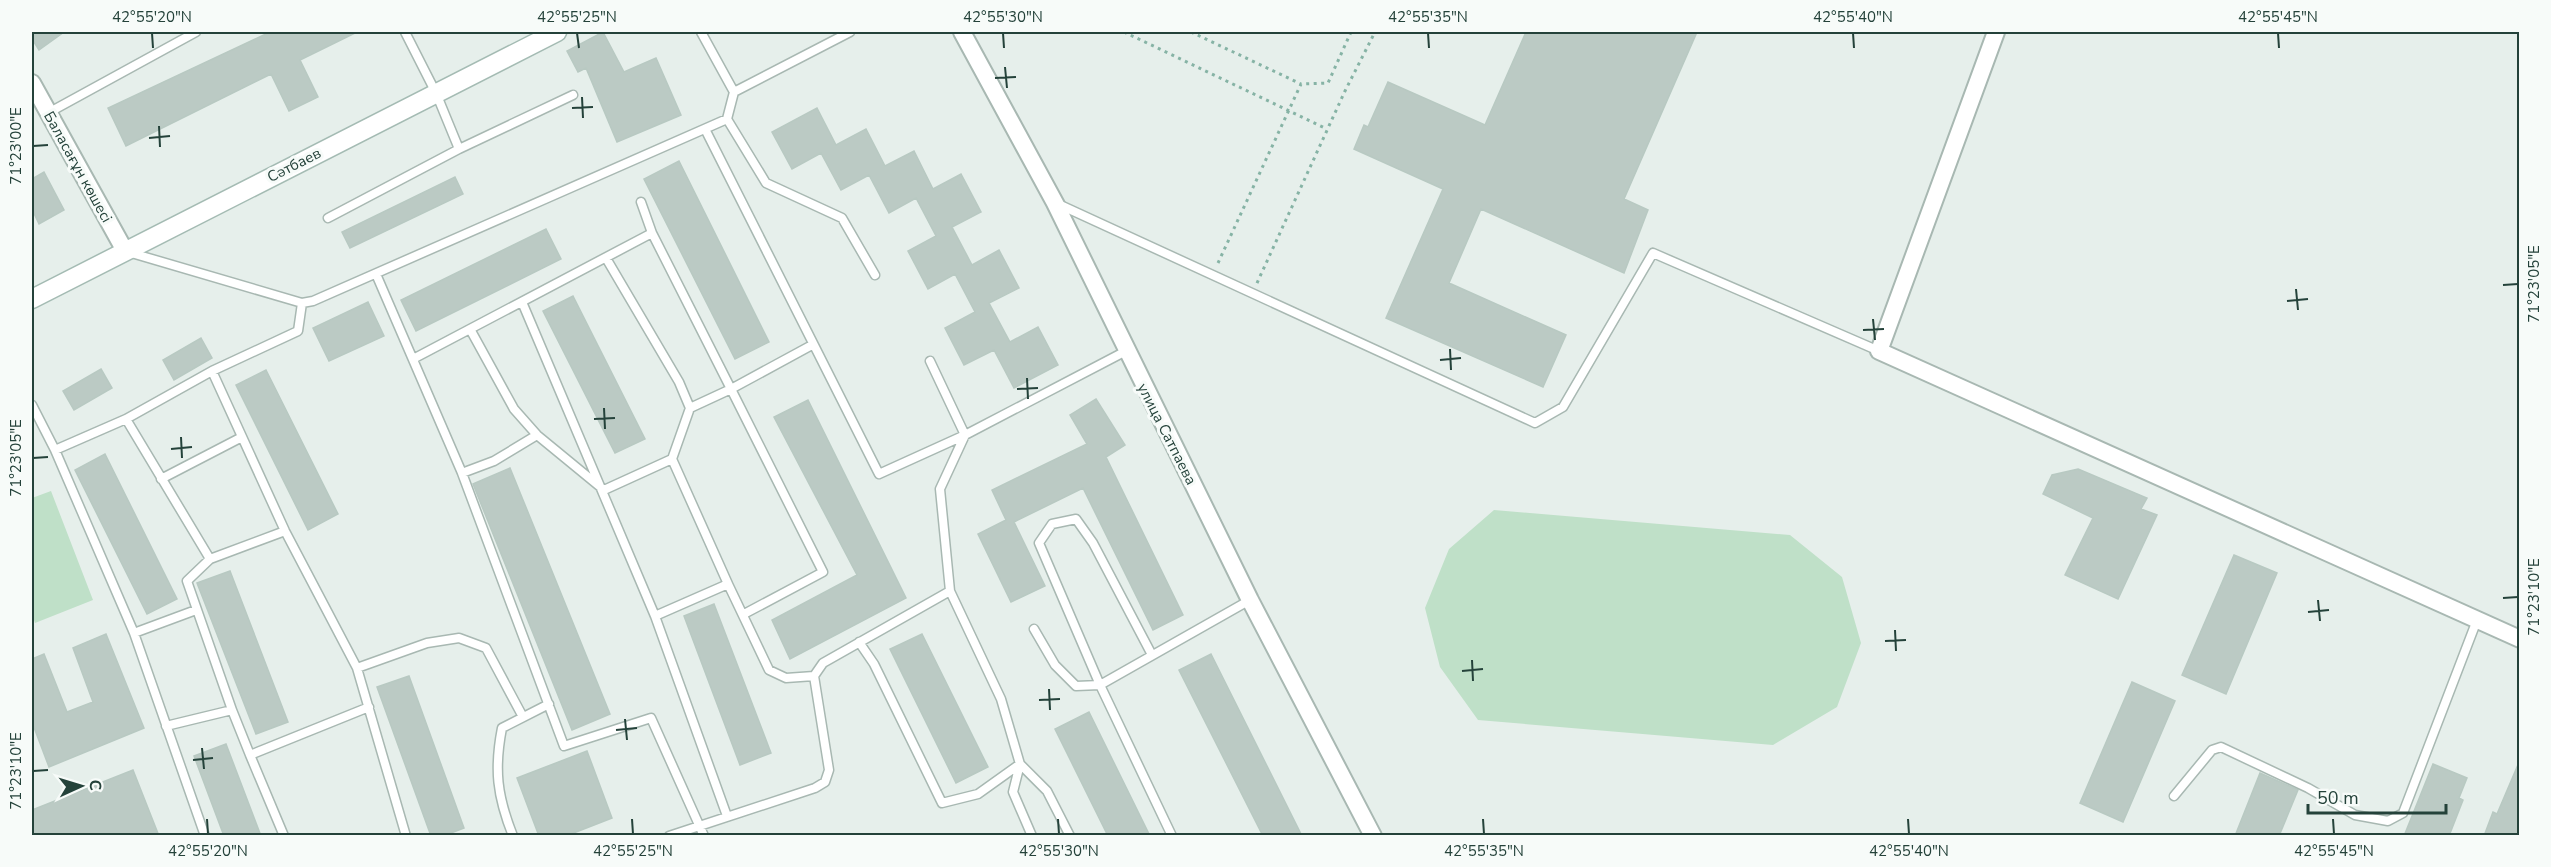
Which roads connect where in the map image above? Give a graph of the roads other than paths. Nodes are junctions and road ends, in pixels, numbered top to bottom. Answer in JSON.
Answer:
{"nodes":[{"id":1,"x":196,"y":32,"type":"edge"},
{"id":2,"x":405,"y":32,"type":"edge"},
{"id":3,"x":557,"y":32,"type":"edge"},
{"id":4,"x":701,"y":32,"type":"edge"},
{"id":5,"x":850,"y":32,"type":"edge"},
{"id":6,"x":962,"y":32,"type":"edge"},
{"id":7,"x":1996,"y":32,"type":"edge"},
{"id":8,"x":32,"y":83,"type":"edge"},
{"id":9,"x":734,"y":92,"type":"junction"},
{"id":10,"x":436,"y":93,"type":"junction"},
{"id":11,"x":573,"y":95,"type":"dead end"},
{"id":12,"x":48,"y":113,"type":"junction"},
{"id":13,"x":727,"y":119,"type":"junction"},
{"id":14,"x":705,"y":129,"type":"junction"},
{"id":15,"x":459,"y":149,"type":"junction"},
{"id":16,"x":641,"y":202,"type":"dead end"},
{"id":17,"x":1055,"y":203,"type":"junction"},
{"id":18,"x":328,"y":218,"type":"dead end"},
{"id":19,"x":652,"y":234,"type":"junction"},
{"id":20,"x":125,"y":251,"type":"junction"},
{"id":21,"x":606,"y":258,"type":"junction"},
{"id":22,"x":376,"y":274,"type":"junction"},
{"id":23,"x":875,"y":275,"type":"dead end"},
{"id":24,"x":32,"y":299,"type":"edge"},
{"id":25,"x":522,"y":302,"type":"junction"},
{"id":26,"x":302,"y":303,"type":"junction"},
{"id":27,"x":470,"y":329,"type":"junction"},
{"id":28,"x":812,"y":345,"type":"junction"},
{"id":29,"x":1126,"y":351,"type":"junction"},
{"id":30,"x":1879,"y":351,"type":"junction"},
{"id":31,"x":413,"y":359,"type":"junction"},
{"id":32,"x":930,"y":361,"type":"dead end"},
{"id":33,"x":212,"y":371,"type":"junction"},
{"id":34,"x":731,"y":389,"type":"junction"},
{"id":35,"x":32,"y":405,"type":"edge"},
{"id":36,"x":690,"y":408,"type":"junction"},
{"id":37,"x":34,"y":416,"type":"edge"},
{"id":38,"x":126,"y":418,"type":"junction"},
{"id":39,"x":537,"y":435,"type":"junction"},
{"id":40,"x":965,"y":435,"type":"junction"},
{"id":41,"x":242,"y":437,"type":"junction"},
{"id":42,"x":55,"y":450,"type":"junction"},
{"id":43,"x":672,"y":459,"type":"junction"},
{"id":44,"x":462,"y":473,"type":"junction"},
{"id":45,"x":161,"y":479,"type":"junction"},
{"id":46,"x":604,"y":490,"type":"junction"},
{"id":47,"x":285,"y":531,"type":"junction"},
{"id":48,"x":210,"y":559,"type":"junction"},
{"id":49,"x":728,"y":584,"type":"junction"},
{"id":50,"x":950,"y":591,"type":"junction"},
{"id":51,"x":1250,"y":600,"type":"junction"},
{"id":52,"x":196,"y":610,"type":"junction"},
{"id":53,"x":744,"y":614,"type":"junction"},
{"id":54,"x":655,"y":616,"type":"junction"},
{"id":55,"x":2477,"y":620,"type":"junction"},
{"id":56,"x":1034,"y":629,"type":"dead end"},
{"id":57,"x":134,"y":633,"type":"junction"},
{"id":58,"x":2520,"y":639,"type":"edge"},
{"id":59,"x":858,"y":642,"type":"junction"},
{"id":60,"x":1152,"y":655,"type":"junction"},
{"id":61,"x":357,"y":668,"type":"junction"},
{"id":62,"x":814,"y":676,"type":"junction"},
{"id":63,"x":1100,"y":685,"type":"junction"},
{"id":64,"x":549,"y":704,"type":"junction"},
{"id":65,"x":369,"y":707,"type":"junction"},
{"id":66,"x":232,"y":710,"type":"junction"},
{"id":67,"x":523,"y":717,"type":"junction"},
{"id":68,"x":166,"y":726,"type":"junction"},
{"id":69,"x":250,"y":755,"type":"junction"},
{"id":70,"x":1020,"y":764,"type":"junction"},
{"id":71,"x":2174,"y":796,"type":"dead end"},
{"id":72,"x":728,"y":816,"type":"junction"},
{"id":73,"x":700,"y":825,"type":"junction"},
{"id":74,"x":1374,"y":835,"type":"edge"},
{"id":75,"x":205,"y":836,"type":"edge"},
{"id":76,"x":284,"y":836,"type":"edge"},
{"id":77,"x":406,"y":836,"type":"edge"},
{"id":78,"x":513,"y":836,"type":"edge"},
{"id":79,"x":669,"y":836,"type":"edge"},
{"id":80,"x":704,"y":836,"type":"edge"},
{"id":81,"x":1032,"y":836,"type":"edge"},
{"id":82,"x":1070,"y":836,"type":"edge"},
{"id":83,"x":1172,"y":836,"type":"edge"}],
"edges":[{"from":1,"to":12,"type":"lane"},
{"from":2,"to":10,"type":"lane"},
{"from":3,"to":10,"type":"street","name":"Сәтбаев"},
{"from":4,"to":9,"type":"lane"},
{"from":5,"to":9,"type":"lane"},
{"from":6,"to":17,"type":"street","name":"улица Сатпаева"},
{"from":7,"to":30,"type":"street"},
{"from":8,"to":12,"type":"street","name":"Баласағұн көшесі"},
{"from":9,"to":13,"type":"lane"},
{"from":10,"to":15,"type":"lane"},
{"from":10,"to":20,"type":"street","name":"Сәтбаев"},
{"from":11,"to":15,"type":"lane"},
{"from":12,"to":20,"type":"street","name":"Баласағұн көшесі"},
{"from":13,"to":14,"type":"lane"},
{"from":13,"to":23,"type":"lane"},
{"from":14,"to":22,"type":"lane"},
{"from":14,"to":28,"type":"lane"},
{"from":15,"to":18,"type":"lane"},
{"from":16,"to":19,"type":"lane"},
{"from":17,"to":29,"type":"street","name":"улица Сатпаева"},
{"from":17,"to":30,"type":"lane"},
{"from":19,"to":21,"type":"lane"},
{"from":19,"to":34,"type":"lane"},
{"from":20,"to":24,"type":"street","name":"Сәтбаев"},
{"from":20,"to":26,"type":"lane"},
{"from":21,"to":25,"type":"lane"},
{"from":21,"to":36,"type":"lane"},
{"from":22,"to":26,"type":"lane"},
{"from":22,"to":31,"type":"lane"},
{"from":25,"to":27,"type":"lane"},
{"from":25,"to":46,"type":"lane"},
{"from":26,"to":33,"type":"lane"},
{"from":27,"to":31,"type":"lane"},
{"from":27,"to":39,"type":"lane"},
{"from":28,"to":34,"type":"lane"},
{"from":28,"to":40,"type":"lane"},
{"from":29,"to":40,"type":"lane"},
{"from":29,"to":51,"type":"street","name":"улица Сатпаева"},
{"from":30,"to":55,"type":"street"},
{"from":31,"to":44,"type":"lane"},
{"from":32,"to":40,"type":"lane"},
{"from":33,"to":38,"type":"lane"},
{"from":33,"to":41,"type":"lane"},
{"from":34,"to":36,"type":"lane"},
{"from":34,"to":53,"type":"lane"},
{"from":35,"to":37,"type":"lane"},
{"from":36,"to":43,"type":"lane"},
{"from":37,"to":42,"type":"lane"},
{"from":38,"to":42,"type":"lane"},
{"from":38,"to":45,"type":"lane"},
{"from":39,"to":44,"type":"lane"},
{"from":39,"to":46,"type":"lane"},
{"from":40,"to":50,"type":"lane"},
{"from":41,"to":45,"type":"lane"},
{"from":41,"to":47,"type":"lane"},
{"from":42,"to":57,"type":"lane"},
{"from":43,"to":46,"type":"lane"},
{"from":43,"to":49,"type":"lane"},
{"from":44,"to":64,"type":"lane"},
{"from":45,"to":48,"type":"lane"},
{"from":46,"to":54,"type":"lane"},
{"from":47,"to":48,"type":"lane"},
{"from":47,"to":61,"type":"lane"},
{"from":48,"to":52,"type":"lane"},
{"from":49,"to":53,"type":"lane"},
{"from":49,"to":54,"type":"lane"},
{"from":50,"to":59,"type":"lane"},
{"from":50,"to":70,"type":"lane"},
{"from":51,"to":60,"type":"lane"},
{"from":51,"to":74,"type":"street","name":"улица Сатпаева"},
{"from":52,"to":57,"type":"lane"},
{"from":52,"to":66,"type":"lane"},
{"from":53,"to":62,"type":"lane"},
{"from":54,"to":72,"type":"lane"},
{"from":55,"to":58,"type":"street"},
{"from":55,"to":71,"type":"lane"},
{"from":56,"to":63,"type":"lane"},
{"from":57,"to":68,"type":"lane"},
{"from":59,"to":62,"type":"lane"},
{"from":59,"to":70,"type":"lane"},
{"from":60,"to":63,"type":"lane"},
{"from":60,"to":63,"type":"lane"},
{"from":61,"to":65,"type":"lane"},
{"from":61,"to":67,"type":"lane"},
{"from":62,"to":72,"type":"lane"},
{"from":63,"to":83,"type":"lane"},
{"from":64,"to":67,"type":"lane"},
{"from":64,"to":73,"type":"lane"},
{"from":65,"to":69,"type":"lane"},
{"from":65,"to":77,"type":"lane"},
{"from":66,"to":68,"type":"lane"},
{"from":66,"to":69,"type":"lane"},
{"from":67,"to":78,"type":"lane"},
{"from":68,"to":75,"type":"lane"},
{"from":69,"to":76,"type":"lane"},
{"from":70,"to":81,"type":"lane"},
{"from":70,"to":82,"type":"lane"},
{"from":72,"to":73,"type":"lane"},
{"from":73,"to":79,"type":"lane"},
{"from":73,"to":80,"type":"lane"}]}
